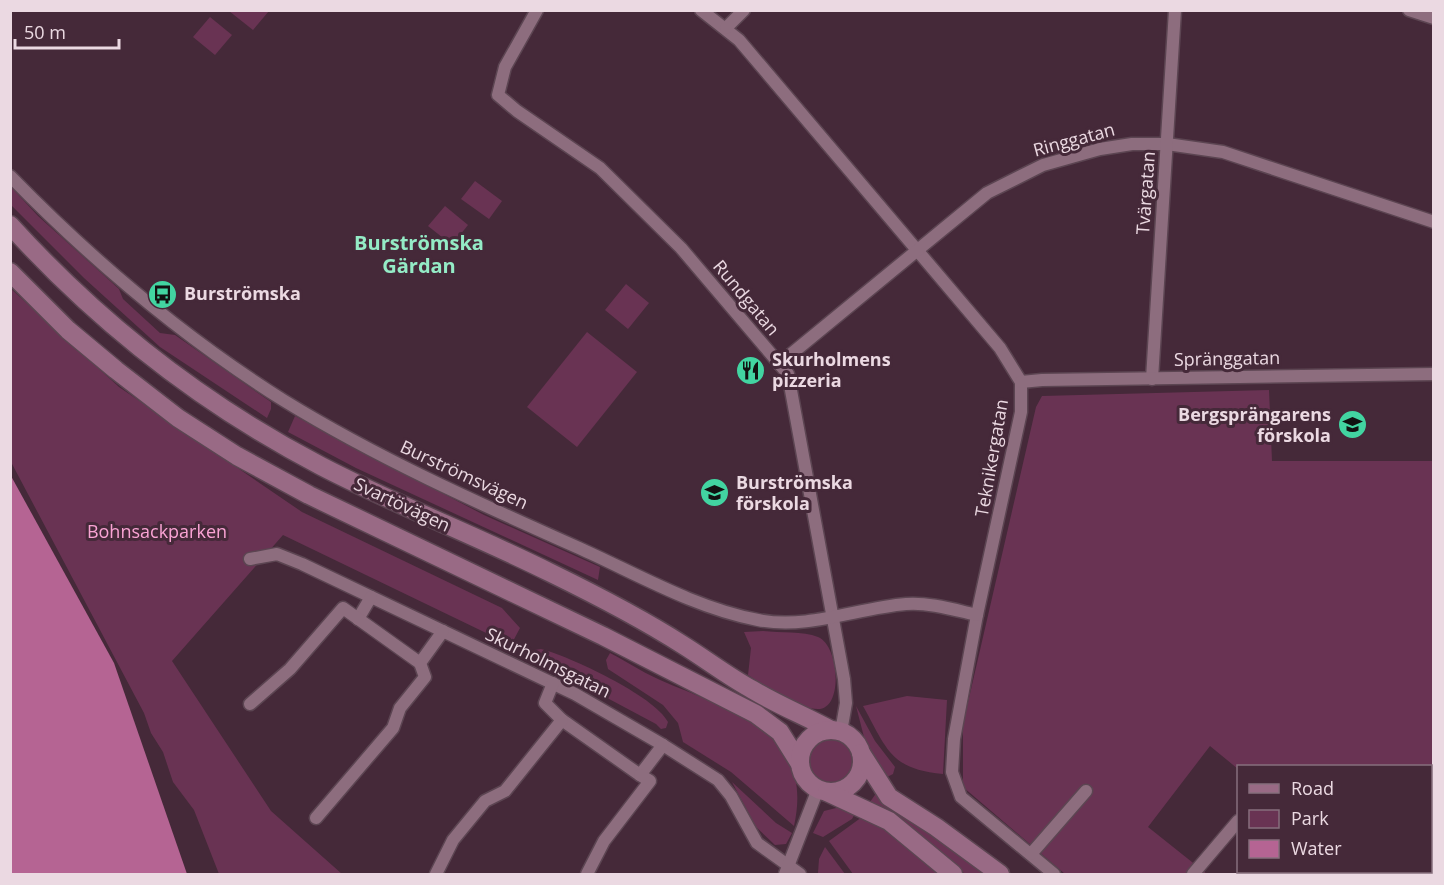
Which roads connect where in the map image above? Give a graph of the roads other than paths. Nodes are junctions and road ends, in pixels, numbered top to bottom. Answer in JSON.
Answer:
{"nodes":[{"id":1,"x":537,"y":10,"type":"edge"},
{"id":2,"x":701,"y":10,"type":"edge"},
{"id":3,"x":744,"y":10,"type":"edge"},
{"id":4,"x":1175,"y":10,"type":"edge"},
{"id":5,"x":1409,"y":10,"type":"edge"},
{"id":6,"x":1434,"y":18,"type":"edge"},
{"id":7,"x":726,"y":27,"type":"junction"},
{"id":8,"x":1167,"y":144,"type":"junction"},
{"id":9,"x":10,"y":176,"type":"edge"},
{"id":10,"x":1434,"y":222,"type":"edge"},
{"id":11,"x":10,"y":225,"type":"edge"},
{"id":12,"x":917,"y":249,"type":"junction"},
{"id":13,"x":10,"y":272,"type":"edge"},
{"id":14,"x":779,"y":364,"type":"junction"},
{"id":15,"x":1434,"y":374,"type":"edge"},
{"id":16,"x":1152,"y":379,"type":"junction"},
{"id":17,"x":1021,"y":382,"type":"junction"},
{"id":18,"x":250,"y":559,"type":"dead end"},
{"id":19,"x":371,"y":597,"type":"junction"},
{"id":20,"x":976,"y":615,"type":"junction"},
{"id":21,"x":834,"y":616,"type":"junction"},
{"id":22,"x":358,"y":619,"type":"junction"},
{"id":23,"x":443,"y":631,"type":"junction"},
{"id":24,"x":420,"y":663,"type":"junction"},
{"id":25,"x":552,"y":683,"type":"junction"},
{"id":26,"x":250,"y":704,"type":"dead end"},
{"id":27,"x":562,"y":720,"type":"junction"},
{"id":28,"x":836,"y":731,"type":"junction"},
{"id":29,"x":663,"y":745,"type":"junction"},
{"id":30,"x":860,"y":752,"type":"junction"},
{"id":31,"x":800,"y":764,"type":"junction"},
{"id":32,"x":640,"y":775,"type":"junction"},
{"id":33,"x":823,"y":790,"type":"junction"},
{"id":34,"x":1086,"y":791,"type":"dead end"},
{"id":35,"x":316,"y":818,"type":"dead end"},
{"id":36,"x":1237,"y":823,"type":"edge"},
{"id":37,"x":1031,"y":854,"type":"junction"},
{"id":38,"x":787,"y":870,"type":"edge"},
{"id":39,"x":436,"y":874,"type":"edge"},
{"id":40,"x":587,"y":874,"type":"edge"},
{"id":41,"x":800,"y":874,"type":"edge"},
{"id":42,"x":953,"y":874,"type":"edge"},
{"id":43,"x":1000,"y":874,"type":"edge"},
{"id":44,"x":1054,"y":874,"type":"edge"},
{"id":45,"x":1193,"y":874,"type":"edge"}],
"edges":[{"from":1,"to":14,"type":"street","name":"Rundgatan"},
{"from":2,"to":7,"type":"street","name":"Teknikergatan"},
{"from":3,"to":7,"type":"street"},
{"from":4,"to":8,"type":"street","name":"Tvärgatan"},
{"from":5,"to":6,"type":"street"},
{"from":7,"to":12,"type":"street","name":"Teknikergatan"},
{"from":8,"to":10,"type":"street","name":"Ringgatan"},
{"from":8,"to":12,"type":"street","name":"Ringgatan"},
{"from":8,"to":16,"type":"street","name":"Tvärgatan"},
{"from":9,"to":21,"type":"street","name":"Burströmsvägen"},
{"from":11,"to":28,"type":"main road","name":"Svartövägen"},
{"from":12,"to":14,"type":"street","name":"Ringgatan"},
{"from":12,"to":17,"type":"street","name":"Teknikergatan"},
{"from":13,"to":31,"type":"main road","name":"Svartövägen"},
{"from":14,"to":21,"type":"street","name":"Rundgatan"},
{"from":15,"to":16,"type":"street","name":"Spränggatan"},
{"from":16,"to":17,"type":"street","name":"Spränggatan"},
{"from":17,"to":20,"type":"street","name":"Teknikergatan"},
{"from":18,"to":19,"type":"street","name":"Skurholmsgatan"},
{"from":19,"to":22,"type":"street"},
{"from":19,"to":23,"type":"street","name":"Skurholmsgatan"},
{"from":20,"to":21,"type":"street","name":"Burströmsvägen"},
{"from":20,"to":37,"type":"street","name":"Teknikergatan"},
{"from":21,"to":28,"type":"street","name":"Rundgatan"},
{"from":22,"to":24,"type":"street"},
{"from":22,"to":26,"type":"street"},
{"from":23,"to":24,"type":"street"},
{"from":23,"to":25,"type":"street","name":"Skurholmsgatan"},
{"from":24,"to":35,"type":"street"},
{"from":25,"to":27,"type":"street"},
{"from":25,"to":29,"type":"street","name":"Skurholmsgatan"},
{"from":27,"to":32,"type":"street"},
{"from":27,"to":39,"type":"street"},
{"from":28,"to":30,"type":"main road"},
{"from":28,"to":31,"type":"main road"},
{"from":29,"to":32,"type":"street"},
{"from":29,"to":38,"type":"street","name":"Skurholmsgatan"},
{"from":30,"to":33,"type":"main road"},
{"from":30,"to":43,"type":"main road"},
{"from":31,"to":33,"type":"main road"},
{"from":32,"to":40,"type":"street"},
{"from":33,"to":38,"type":"street"},
{"from":33,"to":42,"type":"main road"},
{"from":34,"to":37,"type":"street"},
{"from":36,"to":45,"type":"street"},
{"from":37,"to":44,"type":"street","name":"Teknikergatan"},
{"from":38,"to":41,"type":"street","name":"Skurholmsgatan"}]}
